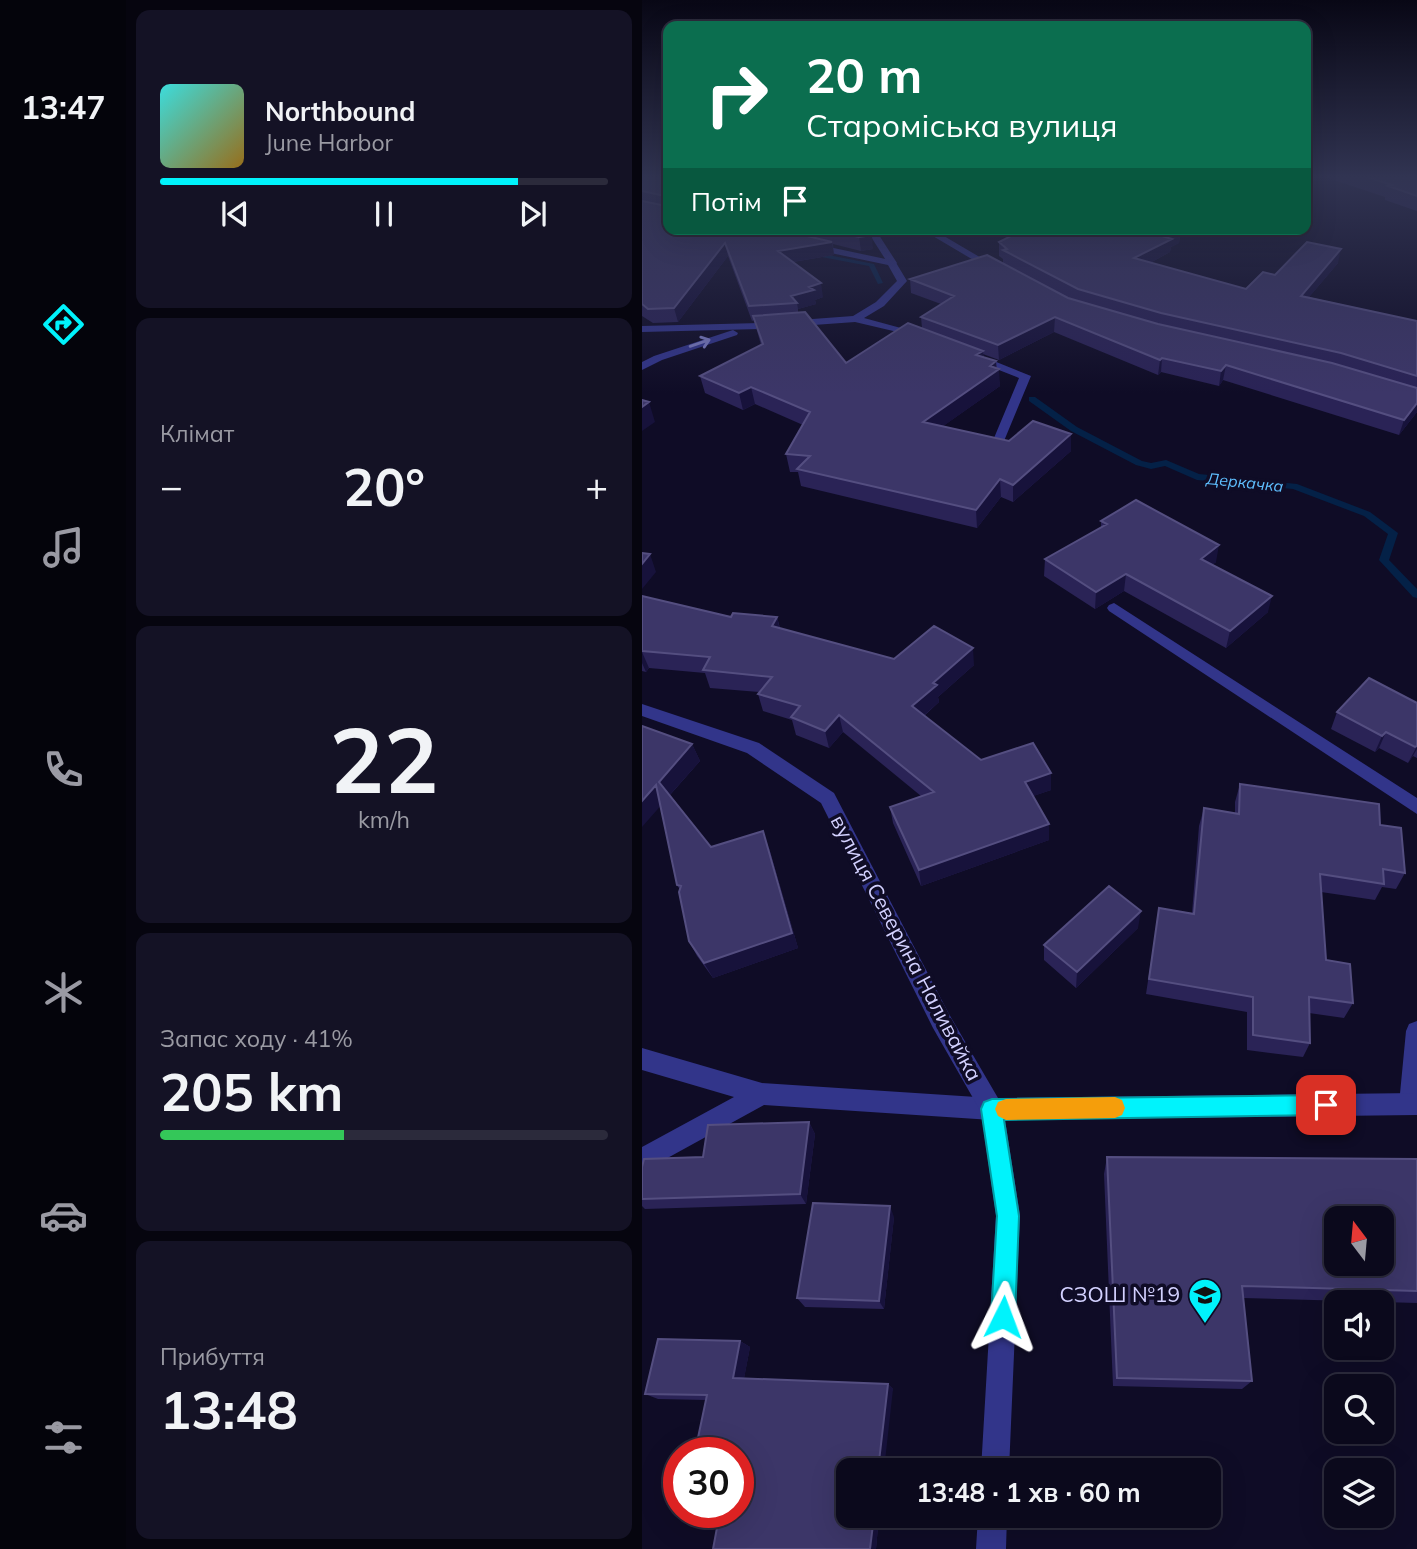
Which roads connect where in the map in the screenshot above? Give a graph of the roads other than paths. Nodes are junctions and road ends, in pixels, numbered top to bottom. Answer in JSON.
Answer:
{"nodes":[{"id":1,"x":827,"y":249,"type":"edge"},
{"id":2,"x":883,"y":249,"type":"edge"},
{"id":3,"x":961,"y":249,"type":"edge"},
{"id":4,"x":892,"y":263,"type":"junction"},
{"id":5,"x":1005,"y":274,"type":"edge"},
{"id":6,"x":855,"y":319,"type":"junction"},
{"id":7,"x":760,"y":326,"type":"junction"},
{"id":8,"x":642,"y":329,"type":"edge"},
{"id":9,"x":925,"y":338,"type":"edge"},
{"id":10,"x":962,"y":353,"type":"edge"},
{"id":11,"x":642,"y":367,"type":"edge"},
{"id":12,"x":1000,"y":438,"type":"edge"},
{"id":13,"x":1114,"y":608,"type":"dead end"},
{"id":14,"x":642,"y":710,"type":"edge"},
{"id":15,"x":1417,"y":807,"type":"edge"},
{"id":16,"x":1417,"y":1031,"type":"edge"},
{"id":17,"x":642,"y":1059,"type":"edge"},
{"id":18,"x":762,"y":1094,"type":"junction"},
{"id":19,"x":1413,"y":1104,"type":"edge"},
{"id":20,"x":992,"y":1109,"type":"junction"},
{"id":21,"x":642,"y":1160,"type":"edge"},
{"id":22,"x":996,"y":1458,"type":"edge"},
{"id":23,"x":992,"y":1528,"type":"edge"},
{"id":24,"x":991,"y":1549,"type":"edge"}],
"edges":[{"from":1,"to":4,"type":"street"},
{"from":2,"to":4,"type":"street"},
{"from":3,"to":5,"type":"street"},
{"from":4,"to":6,"type":"street"},
{"from":6,"to":7,"type":"street"},
{"from":6,"to":9,"type":"street"},
{"from":7,"to":8,"type":"street"},
{"from":11,"to":7,"type":"street","one_way":true},
{"from":10,"to":12,"type":"street"},
{"from":13,"to":15,"type":"street"},
{"from":14,"to":20,"type":"street","name":"вулиця Северина Наливайка"},
{"from":16,"to":19,"type":"street"},
{"from":17,"to":18,"type":"street"},
{"from":18,"to":20,"type":"street"},
{"from":18,"to":21,"type":"street"},
{"from":19,"to":20,"type":"street"},
{"from":20,"to":22,"type":"street","name":"вулиця Северина Наливайка"},
{"from":23,"to":24,"type":"street"}]}
